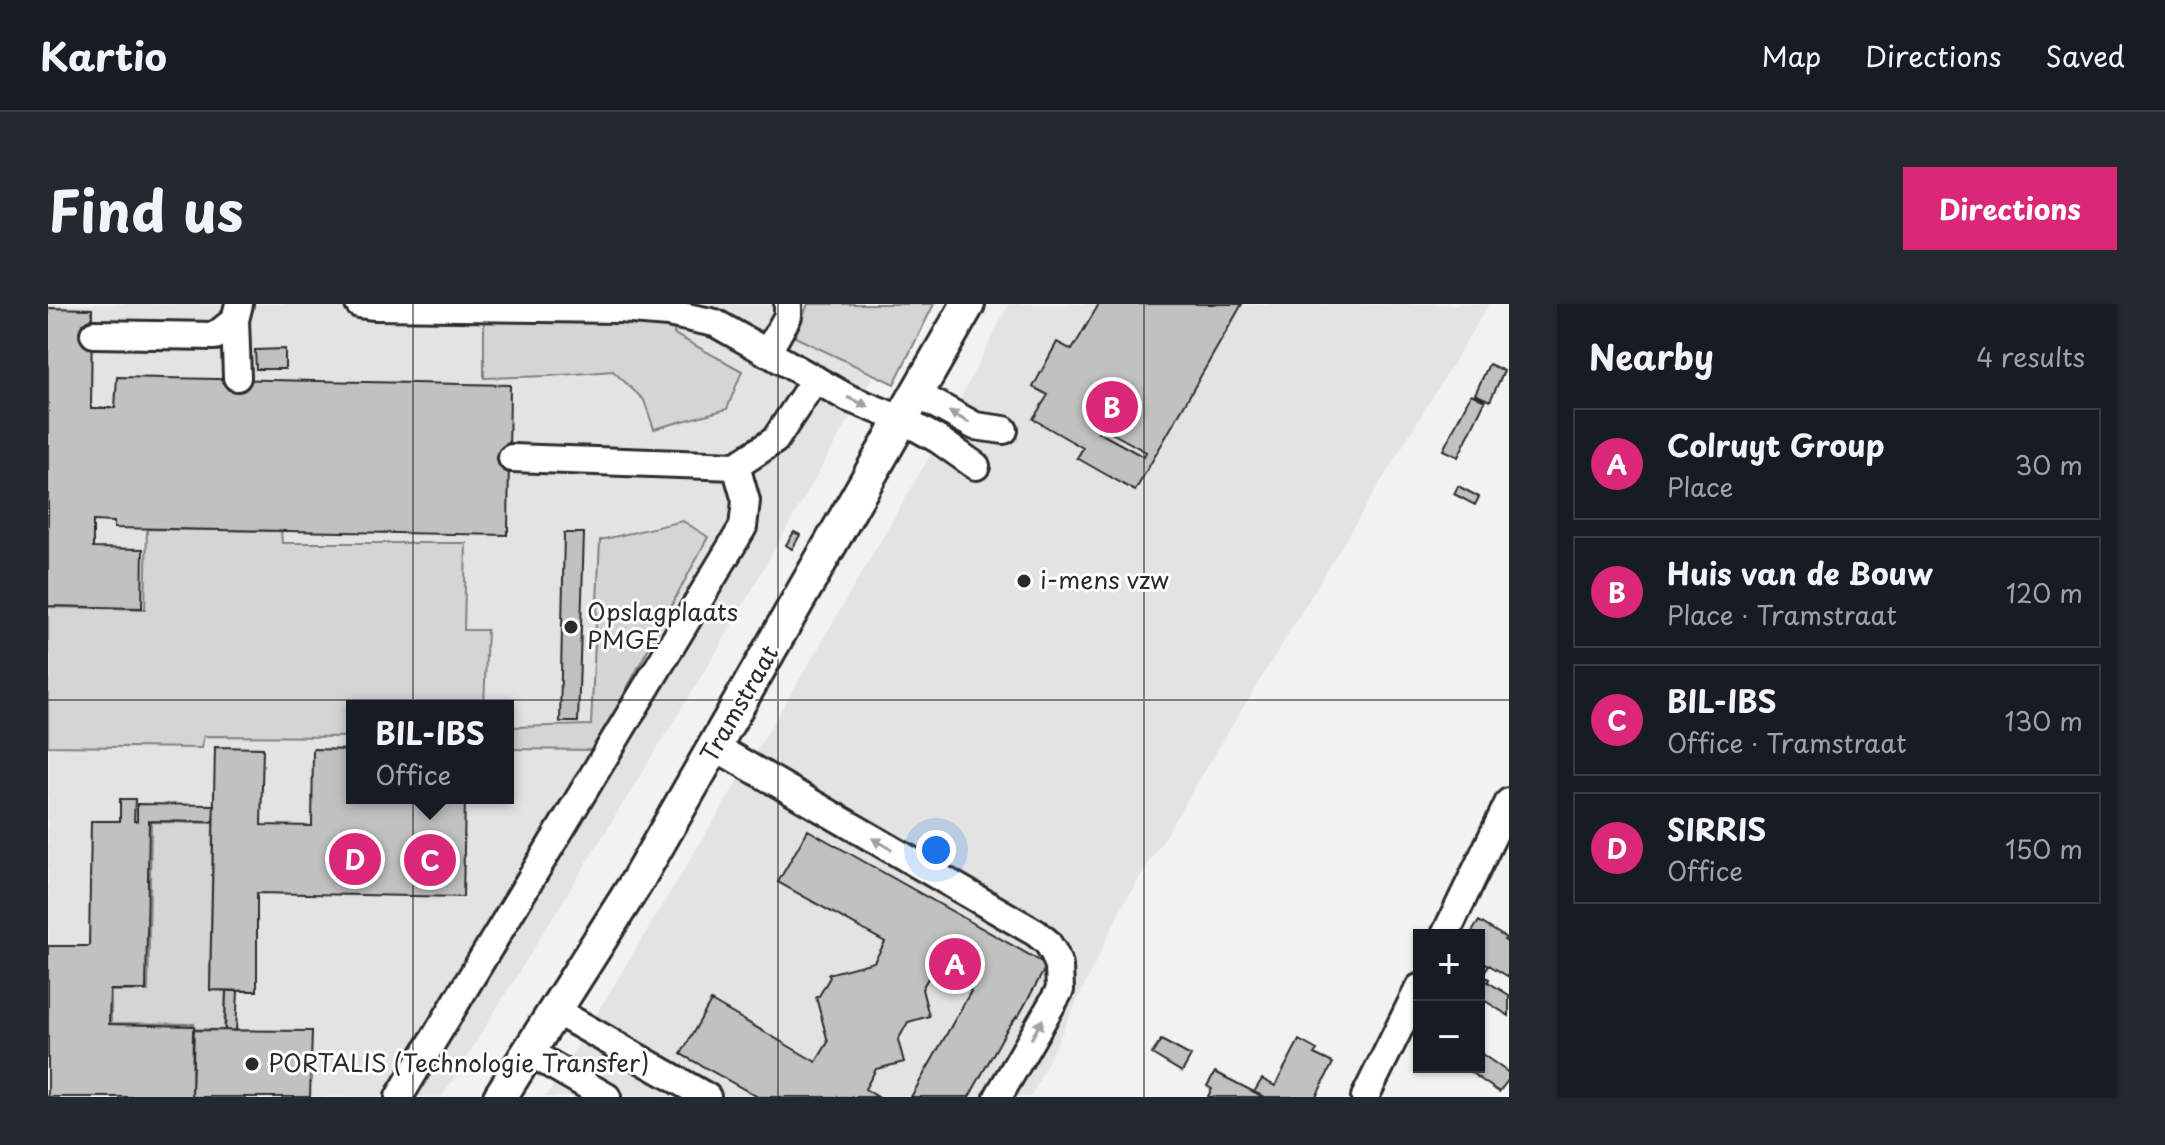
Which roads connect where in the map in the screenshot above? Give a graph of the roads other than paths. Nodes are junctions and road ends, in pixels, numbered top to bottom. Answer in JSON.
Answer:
{"nodes":[{"id":1,"x":359,"y":304,"type":"edge"},
{"id":2,"x":788,"y":304,"type":"edge"},
{"id":3,"x":968,"y":304,"type":"edge"},
{"id":4,"x":237,"y":312,"type":"edge"},
{"id":5,"x":715,"y":314,"type":"edge"},
{"id":6,"x":94,"y":334,"type":"dead end"},
{"id":7,"x":767,"y":353,"type":"junction"},
{"id":8,"x":237,"y":377,"type":"dead end"},
{"id":9,"x":815,"y":379,"type":"junction"},
{"id":10,"x":910,"y":407,"type":"junction"},
{"id":11,"x":1004,"y":430,"type":"dead end"},
{"id":12,"x":512,"y":458,"type":"dead end"},
{"id":13,"x":736,"y":466,"type":"junction"},
{"id":14,"x":976,"y":466,"type":"dead end"},
{"id":15,"x":715,"y":747,"type":"junction"},
{"id":16,"x":1509,"y":802,"type":"edge"},
{"id":17,"x":1448,"y":929,"type":"edge"},
{"id":18,"x":1413,"y":1000,"type":"edge"},
{"id":19,"x":556,"y":1011,"type":"junction"},
{"id":20,"x":529,"y":1052,"type":"junction"},
{"id":21,"x":399,"y":1097,"type":"edge"},
{"id":22,"x":500,"y":1097,"type":"edge"},
{"id":23,"x":607,"y":1097,"type":"edge"},
{"id":24,"x":707,"y":1097,"type":"edge"},
{"id":25,"x":998,"y":1097,"type":"edge"},
{"id":26,"x":1365,"y":1097,"type":"edge"}],
"edges":[{"from":1,"to":5,"type":"street"},
{"from":2,"to":7,"type":"street"},
{"from":3,"to":10,"type":"main road","name":"Tramstraat"},
{"from":4,"to":6,"type":"street"},
{"from":4,"to":8,"type":"street"},
{"from":5,"to":7,"type":"street"},
{"from":7,"to":9,"type":"street"},
{"from":9,"to":10,"type":"street","one_way":true},
{"from":9,"to":13,"type":"street"},
{"from":11,"to":10,"type":"street","one_way":true},
{"from":10,"to":14,"type":"street"},
{"from":10,"to":15,"type":"main road","name":"Tramstraat"},
{"from":12,"to":13,"type":"street"},
{"from":13,"to":21,"type":"street"},
{"from":15,"to":19,"type":"main road","name":"Tramstraat"},
{"from":25,"to":15,"type":"street","one_way":true},
{"from":16,"to":17,"type":"street"},
{"from":18,"to":26,"type":"street"},
{"from":19,"to":20,"type":"main road","name":"Tramstraat"},
{"from":19,"to":24,"type":"street"},
{"from":20,"to":22,"type":"main road","name":"Tramstraat"},
{"from":20,"to":23,"type":"street"}]}
